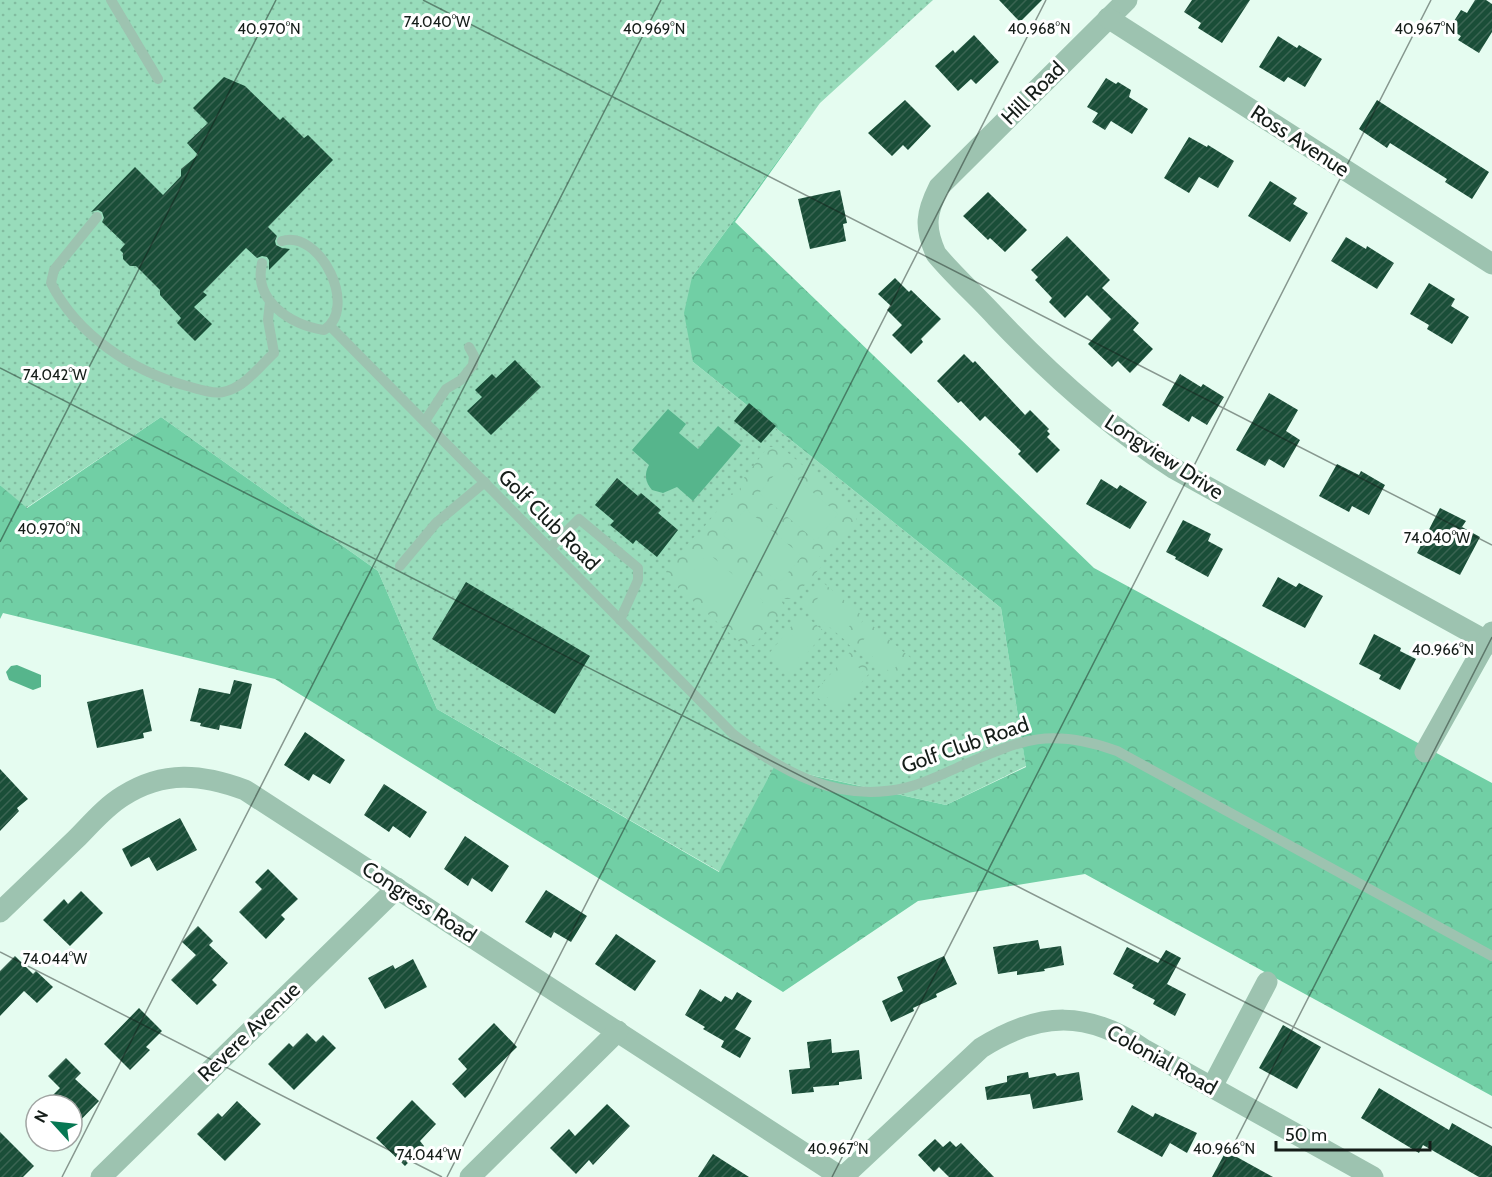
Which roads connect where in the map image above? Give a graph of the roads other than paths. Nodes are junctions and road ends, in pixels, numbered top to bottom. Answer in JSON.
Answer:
{"nodes":[{"id":1,"x":111,"y":0,"type":"edge"},
{"id":2,"x":1126,"y":0,"type":"edge"},
{"id":3,"x":1108,"y":18,"type":"junction"},
{"id":4,"x":158,"y":79,"type":"dead end"},
{"id":5,"x":939,"y":187,"type":"joint"},
{"id":6,"x":97,"y":217,"type":"dead end"},
{"id":7,"x":282,"y":241,"type":"dead end"},
{"id":8,"x":262,"y":263,"type":"dead end"},
{"id":9,"x":1492,"y":264,"type":"edge"},
{"id":10,"x":270,"y":302,"type":"junction"},
{"id":11,"x":330,"y":326,"type":"junction"},
{"id":12,"x":469,"y":346,"type":"dead end"},
{"id":13,"x":425,"y":421,"type":"junction"},
{"id":14,"x":485,"y":483,"type":"junction"},
{"id":15,"x":550,"y":548,"type":"junction"},
{"id":16,"x":400,"y":566,"type":"dead end"},
{"id":17,"x":620,"y":620,"type":"junction"},
{"id":18,"x":1490,"y":639,"type":"edge"},
{"id":19,"x":1425,"y":752,"type":"dead end"},
{"id":20,"x":397,"y":888,"type":"junction"},
{"id":21,"x":2,"y":907,"type":"edge"},
{"id":22,"x":1492,"y":956,"type":"edge"},
{"id":23,"x":1267,"y":982,"type":"dead end"},
{"id":24,"x":618,"y":1031,"type":"junction"},
{"id":25,"x":1212,"y":1087,"type":"junction"},
{"id":26,"x":101,"y":1177,"type":"edge"},
{"id":27,"x":470,"y":1177,"type":"edge"},
{"id":28,"x":842,"y":1177,"type":"edge"},
{"id":29,"x":1373,"y":1177,"type":"edge"}],
"edges":[{"from":1,"to":4,"type":"lane"},
{"from":2,"to":3,"type":"street","name":"Hill Road"},
{"from":3,"to":5,"type":"street","name":"Hill Road"},
{"from":3,"to":9,"type":"street","name":"Ross Avenue"},
{"from":5,"to":18,"type":"street","name":"Longview Drive"},
{"from":6,"to":10,"type":"lane"},
{"from":7,"to":11,"type":"lane"},
{"from":8,"to":10,"type":"lane"},
{"from":10,"to":11,"type":"lane"},
{"from":11,"to":13,"type":"lane","name":"Golf Club Road"},
{"from":12,"to":13,"type":"lane"},
{"from":13,"to":14,"type":"lane","name":"Golf Club Road"},
{"from":14,"to":15,"type":"lane","name":"Golf Club Road"},
{"from":14,"to":16,"type":"lane"},
{"from":15,"to":17,"type":"lane","name":"Golf Club Road"},
{"from":15,"to":17,"type":"lane"},
{"from":17,"to":22,"type":"lane","name":"Golf Club Road"},
{"from":18,"to":19,"type":"street"},
{"from":20,"to":21,"type":"street","name":"Congress Road"},
{"from":20,"to":24,"type":"street","name":"Congress Road"},
{"from":20,"to":26,"type":"street","name":"Revere Avenue"},
{"from":23,"to":25,"type":"street"},
{"from":24,"to":27,"type":"street"},
{"from":24,"to":28,"type":"street","name":"Congress Road"},
{"from":25,"to":28,"type":"street","name":"Colonial Road"},
{"from":25,"to":29,"type":"street","name":"Colonial Road"}]}
